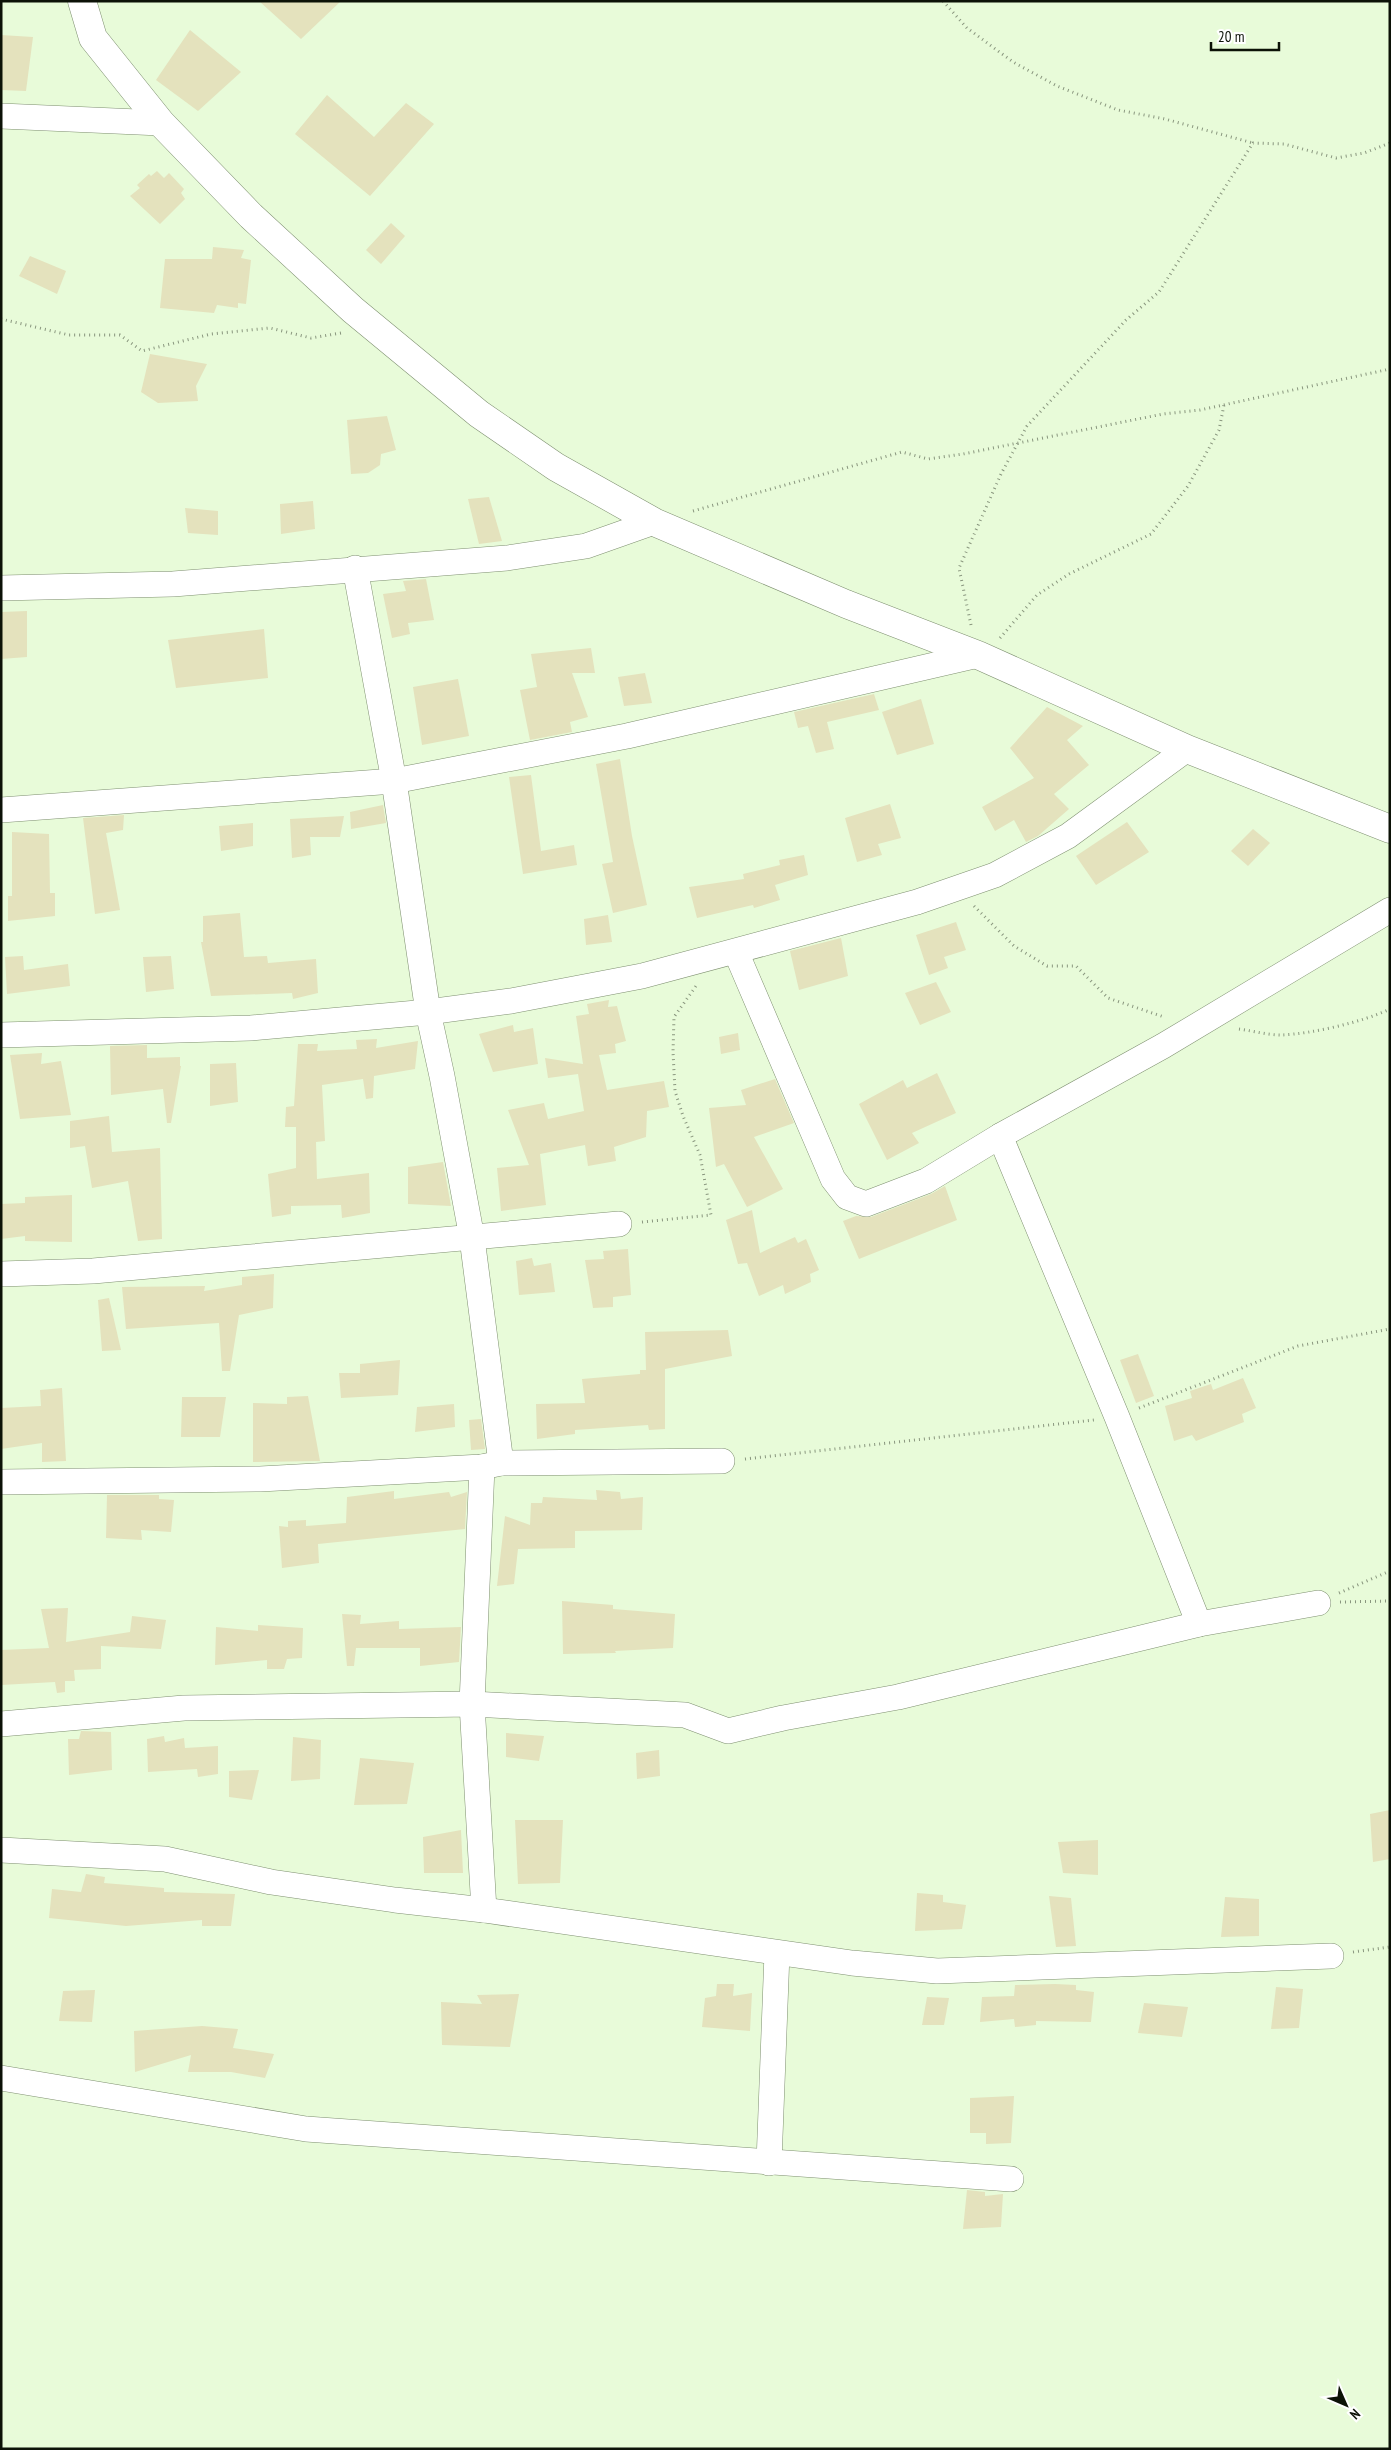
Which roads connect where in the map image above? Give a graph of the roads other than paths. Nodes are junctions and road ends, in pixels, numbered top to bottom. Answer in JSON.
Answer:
{"nodes":[{"id":1,"x":82,"y":1,"type":"edge"},
{"id":2,"x":1,"y":116,"type":"edge"},
{"id":3,"x":161,"y":123,"type":"junction"},
{"id":4,"x":654,"y":522,"type":"junction"},
{"id":5,"x":355,"y":568,"type":"junction"},
{"id":6,"x":1,"y":588,"type":"edge"},
{"id":7,"x":985,"y":658,"type":"junction"},
{"id":8,"x":1187,"y":749,"type":"junction"},
{"id":9,"x":394,"y":781,"type":"junction"},
{"id":10,"x":1,"y":810,"type":"edge"},
{"id":11,"x":1390,"y":829,"type":"edge"},
{"id":12,"x":1390,"y":910,"type":"edge"},
{"id":13,"x":736,"y":952,"type":"junction"},
{"id":14,"x":428,"y":1012,"type":"junction"},
{"id":15,"x":1,"y":1035,"type":"edge"},
{"id":16,"x":1000,"y":1136,"type":"junction"},
{"id":17,"x":619,"y":1224,"type":"road end"},
{"id":18,"x":472,"y":1238,"type":"junction"},
{"id":19,"x":1,"y":1274,"type":"edge"},
{"id":20,"x":722,"y":1461,"type":"road end"},
{"id":21,"x":492,"y":1465,"type":"junction"},
{"id":22,"x":1,"y":1482,"type":"edge"},
{"id":23,"x":1318,"y":1603,"type":"road end"},
{"id":24,"x":1199,"y":1624,"type":"junction"},
{"id":25,"x":472,"y":1704,"type":"junction"},
{"id":26,"x":1,"y":1724,"type":"edge"},
{"id":27,"x":1,"y":1850,"type":"edge"},
{"id":28,"x":484,"y":1910,"type":"junction"},
{"id":29,"x":777,"y":1953,"type":"junction"},
{"id":30,"x":1331,"y":1956,"type":"road end"},
{"id":31,"x":1,"y":2078,"type":"edge"},
{"id":32,"x":769,"y":2163,"type":"junction"},
{"id":33,"x":1011,"y":2180,"type":"dead end"}],
"edges":[{"from":1,"to":3,"type":"street"},
{"from":2,"to":3,"type":"street"},
{"from":3,"to":4,"type":"street"},
{"from":4,"to":5,"type":"street"},
{"from":4,"to":7,"type":"street"},
{"from":5,"to":6,"type":"street"},
{"from":5,"to":9,"type":"street"},
{"from":7,"to":8,"type":"street"},
{"from":7,"to":9,"type":"street"},
{"from":8,"to":11,"type":"street"},
{"from":8,"to":13,"type":"street"},
{"from":9,"to":10,"type":"street"},
{"from":9,"to":14,"type":"street"},
{"from":12,"to":16,"type":"street"},
{"from":13,"to":14,"type":"street"},
{"from":13,"to":16,"type":"street"},
{"from":14,"to":15,"type":"street"},
{"from":14,"to":18,"type":"street"},
{"from":16,"to":24,"type":"street"},
{"from":17,"to":18,"type":"street"},
{"from":18,"to":19,"type":"street"},
{"from":18,"to":21,"type":"street"},
{"from":20,"to":21,"type":"street"},
{"from":21,"to":22,"type":"street"},
{"from":21,"to":25,"type":"street"},
{"from":23,"to":24,"type":"street"},
{"from":24,"to":25,"type":"street"},
{"from":25,"to":26,"type":"street"},
{"from":25,"to":28,"type":"street"},
{"from":27,"to":28,"type":"street"},
{"from":28,"to":29,"type":"street"},
{"from":29,"to":30,"type":"street"},
{"from":29,"to":32,"type":"street"},
{"from":31,"to":32,"type":"street"},
{"from":32,"to":33,"type":"street"}]}
